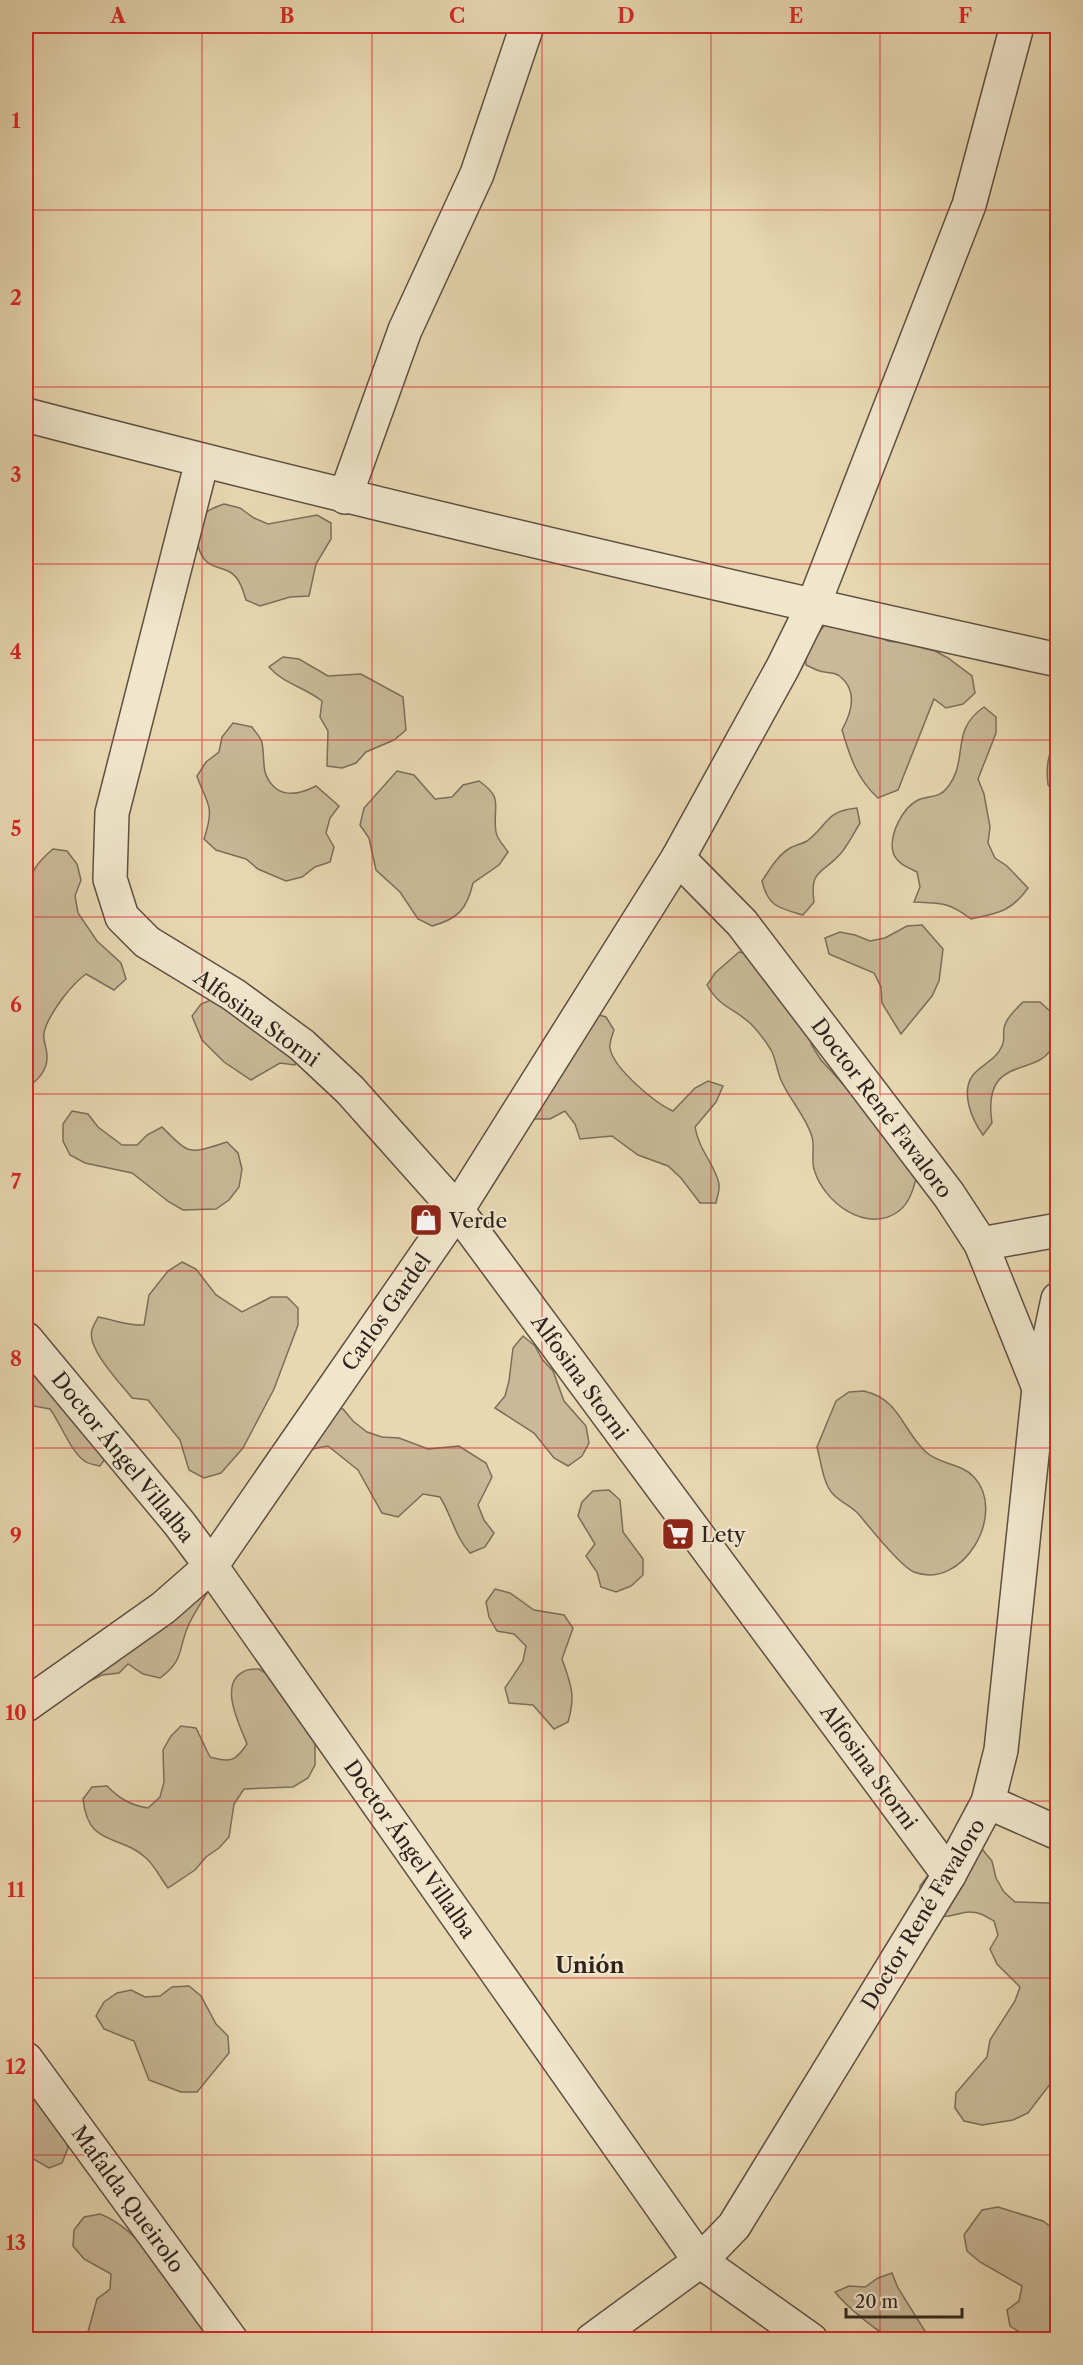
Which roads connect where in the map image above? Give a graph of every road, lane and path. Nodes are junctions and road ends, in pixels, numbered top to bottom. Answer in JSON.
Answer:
{"nodes":[{"id":1,"x":527,"y":26,"type":"edge"},
{"id":2,"x":1017,"y":26,"type":"edge"},
{"id":3,"x":26,"y":415,"type":"edge"},
{"id":4,"x":202,"y":461,"type":"junction"},
{"id":5,"x":345,"y":497,"type":"junction"},
{"id":6,"x":813,"y":606,"type":"junction"},
{"id":7,"x":1058,"y":660,"type":"edge"},
{"id":8,"x":678,"y":858,"type":"junction"},
{"id":9,"x":457,"y":1210,"type":"junction"},
{"id":10,"x":1058,"y":1230,"type":"edge"},
{"id":11,"x":981,"y":1244,"type":"junction"},
{"id":12,"x":1058,"y":1299,"type":"edge"},
{"id":13,"x":26,"y":1339,"type":"edge"},
{"id":14,"x":1039,"y":1388,"type":"junction"},
{"id":15,"x":1047,"y":1426,"type":"edge"},
{"id":16,"x":211,"y":1566,"type":"junction"},
{"id":17,"x":26,"y":1705,"type":"edge"},
{"id":18,"x":988,"y":1802,"type":"junction"},
{"id":19,"x":1058,"y":1833,"type":"edge"},
{"id":20,"x":948,"y":1875,"type":"junction"},
{"id":21,"x":26,"y":2059,"type":"edge"},
{"id":22,"x":35,"y":2092,"type":"edge"},
{"id":23,"x":700,"y":2261,"type":"junction"},
{"id":24,"x":231,"y":2340,"type":"edge"},
{"id":25,"x":592,"y":2340,"type":"edge"},
{"id":26,"x":811,"y":2340,"type":"edge"}],
"edges":[{"from":1,"to":5,"type":"street"},
{"from":2,"to":6,"type":"street","name":"Carlos Gardel"},
{"from":3,"to":4,"type":"street"},
{"from":4,"to":5,"type":"street"},
{"from":4,"to":9,"type":"street","name":"Alfosina Storni"},
{"from":5,"to":6,"type":"street"},
{"from":6,"to":7,"type":"street"},
{"from":6,"to":8,"type":"street","name":"Carlos Gardel"},
{"from":8,"to":9,"type":"street","name":"Carlos Gardel"},
{"from":8,"to":11,"type":"street","name":"Doctor René Favaloro"},
{"from":9,"to":16,"type":"street","name":"Carlos Gardel"},
{"from":9,"to":20,"type":"street","name":"Alfosina Storni"},
{"from":10,"to":11,"type":"street"},
{"from":11,"to":14,"type":"street","name":"Doctor René Favaloro"},
{"from":12,"to":14,"type":"street","name":"Doctor René Favaloro"},
{"from":13,"to":16,"type":"street","name":"Doctor Ángel Villalba"},
{"from":14,"to":15,"type":"street","name":"Doctor René Favaloro"},
{"from":15,"to":18,"type":"street","name":"Doctor René Favaloro"},
{"from":16,"to":17,"type":"street","name":"Carlos Gardel"},
{"from":16,"to":23,"type":"street","name":"Doctor Ángel Villalba"},
{"from":18,"to":19,"type":"street"},
{"from":18,"to":20,"type":"street","name":"Doctor René Favaloro"},
{"from":20,"to":23,"type":"street","name":"Doctor René Favaloro"},
{"from":21,"to":22,"type":"street","name":"Mafalda Queirolo"},
{"from":22,"to":24,"type":"street","name":"Mafalda Queirolo"},
{"from":23,"to":25,"type":"street","name":"Doctor René Favaloro"},
{"from":23,"to":26,"type":"street","name":"Doctor Ángel Villalba"}]}
